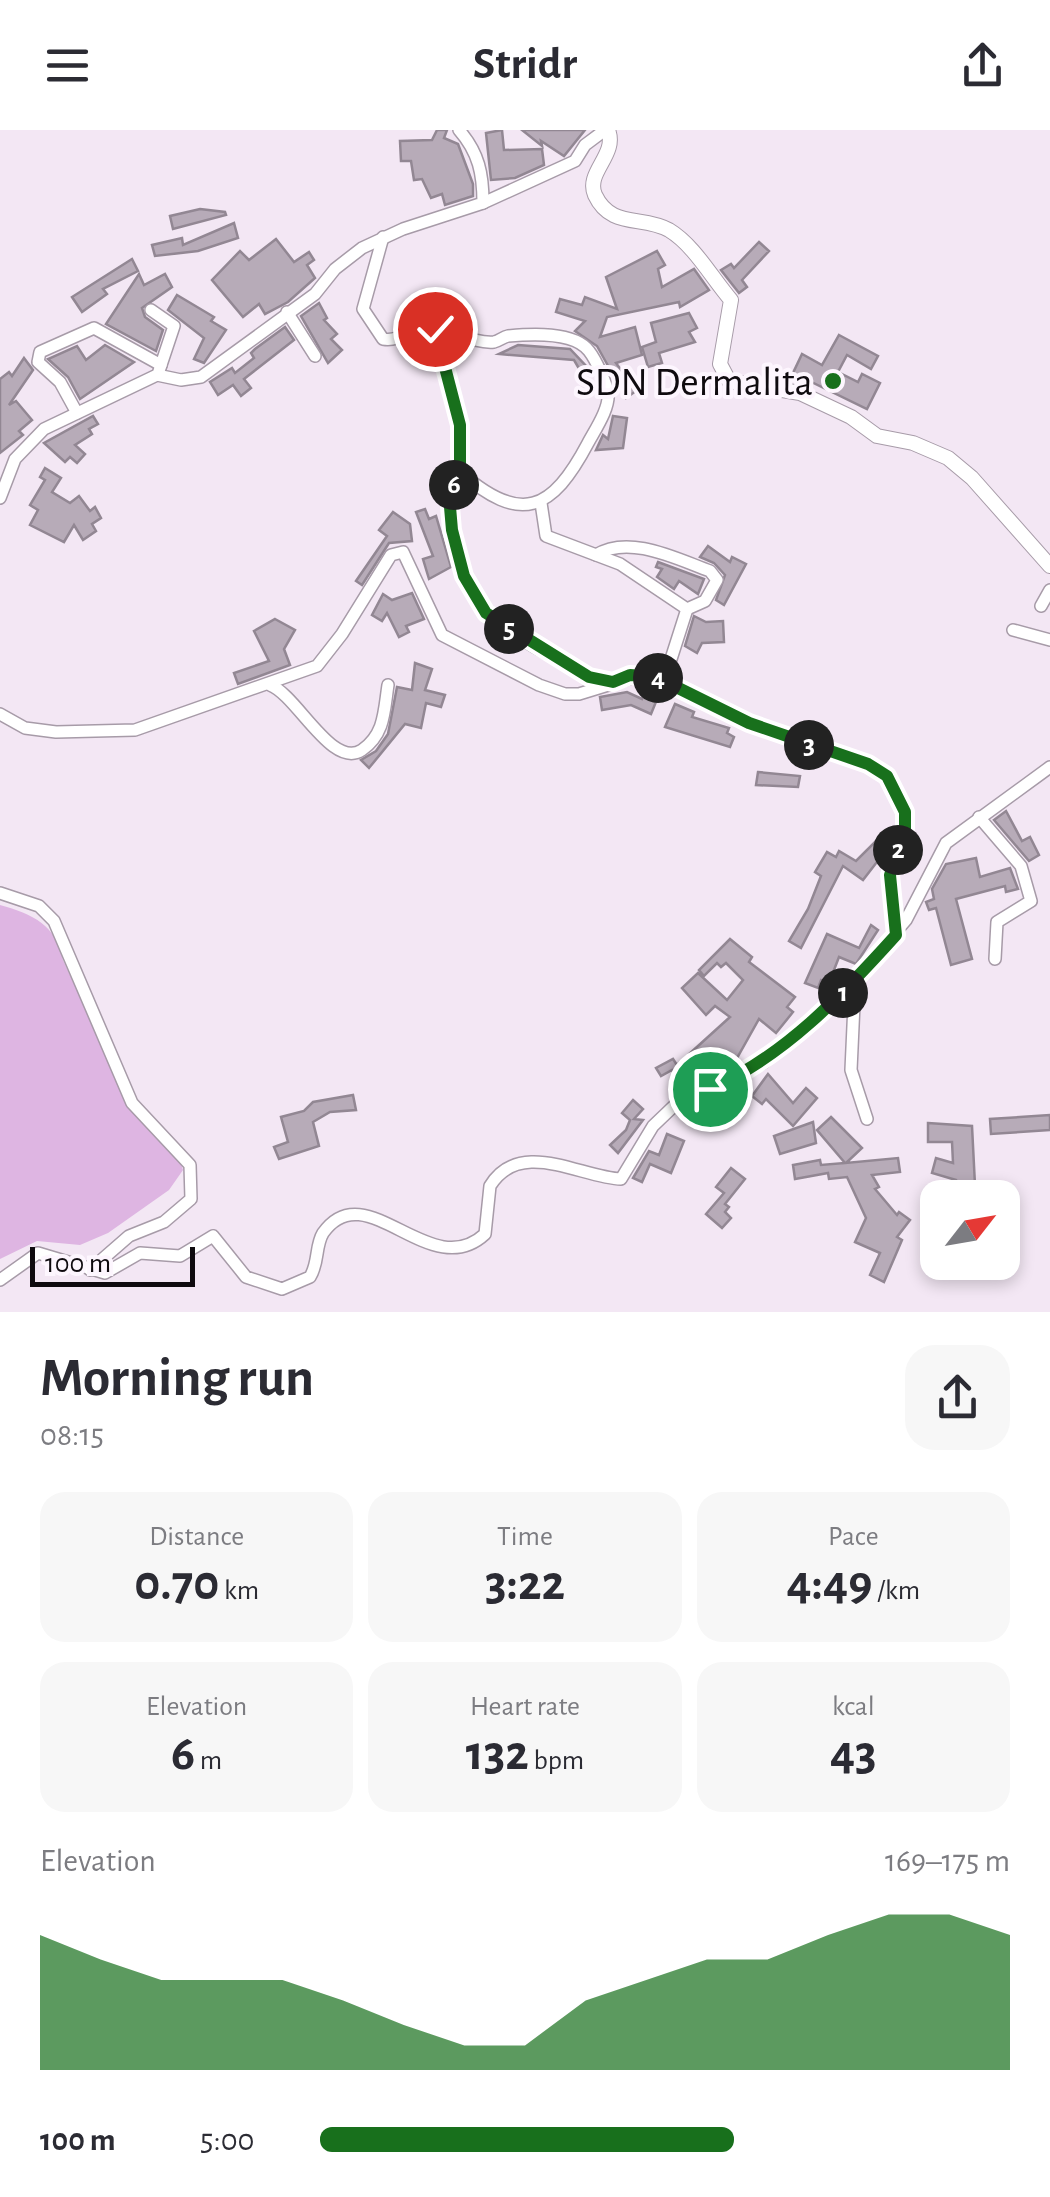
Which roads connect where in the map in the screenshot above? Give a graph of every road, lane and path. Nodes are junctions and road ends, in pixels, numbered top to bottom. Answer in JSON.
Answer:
{"nodes":[{"id":1,"x":459,"y":130,"type":"edge"},
{"id":2,"x":606,"y":130,"type":"edge"},
{"id":3,"x":483,"y":204,"type":"junction"},
{"id":4,"x":383,"y":237,"type":"junction"},
{"id":5,"x":151,"y":310,"type":"dead end"},
{"id":6,"x":288,"y":312,"type":"junction"},
{"id":7,"x":435,"y":329,"type":"junction"},
{"id":8,"x":315,"y":356,"type":"dead end"},
{"id":9,"x":159,"y":370,"type":"junction"},
{"id":10,"x":77,"y":413,"type":"junction"},
{"id":11,"x":460,"y":471,"type":"junction"},
{"id":12,"x":0,"y":498,"type":"edge"},
{"id":13,"x":541,"y":503,"type":"junction"},
{"id":14,"x":596,"y":556,"type":"junction"},
{"id":15,"x":1050,"y":566,"type":"edge"},
{"id":16,"x":1050,"y":590,"type":"edge"},
{"id":17,"x":1041,"y":606,"type":"dead end"},
{"id":18,"x":687,"y":609,"type":"junction"},
{"id":19,"x":1013,"y":630,"type":"dead end"},
{"id":20,"x":1050,"y":640,"type":"edge"},
{"id":21,"x":613,"y":682,"type":"junction"},
{"id":22,"x":664,"y":682,"type":"junction"},
{"id":23,"x":270,"y":684,"type":"junction"},
{"id":24,"x":388,"y":686,"type":"dead end"},
{"id":25,"x":0,"y":714,"type":"edge"},
{"id":26,"x":1050,"y":766,"type":"edge"},
{"id":27,"x":979,"y":818,"type":"junction"},
{"id":28,"x":0,"y":893,"type":"edge"},
{"id":29,"x":896,"y":935,"type":"junction"},
{"id":30,"x":995,"y":959,"type":"dead end"},
{"id":31,"x":855,"y":982,"type":"junction"},
{"id":32,"x":867,"y":1118,"type":"dead end"},
{"id":33,"x":90,"y":1270,"type":"junction"},
{"id":34,"x":0,"y":1280,"type":"edge"}],
"edges":[{"from":1,"to":3,"type":"street"},
{"from":2,"to":3,"type":"street"},
{"from":2,"to":15,"type":"street"},
{"from":3,"to":4,"type":"street"},
{"from":4,"to":6,"type":"street"},
{"from":4,"to":7,"type":"street"},
{"from":5,"to":9,"type":"street"},
{"from":6,"to":8,"type":"street"},
{"from":6,"to":9,"type":"street"},
{"from":7,"to":11,"type":"street"},
{"from":7,"to":13,"type":"street"},
{"from":9,"to":10,"type":"street"},
{"from":9,"to":10,"type":"street"},
{"from":10,"to":12,"type":"street"},
{"from":11,"to":13,"type":"street"},
{"from":11,"to":21,"type":"street"},
{"from":13,"to":14,"type":"street"},
{"from":14,"to":18,"type":"street"},
{"from":14,"to":18,"type":"street"},
{"from":16,"to":17,"type":"street"},
{"from":18,"to":22,"type":"street"},
{"from":19,"to":20,"type":"street"},
{"from":21,"to":22,"type":"street"},
{"from":21,"to":23,"type":"street"},
{"from":22,"to":29,"type":"street"},
{"from":23,"to":24,"type":"street"},
{"from":23,"to":25,"type":"street"},
{"from":26,"to":27,"type":"street"},
{"from":27,"to":29,"type":"street"},
{"from":27,"to":30,"type":"street"},
{"from":28,"to":33,"type":"street"},
{"from":29,"to":31,"type":"street"},
{"from":31,"to":32,"type":"street"},
{"from":31,"to":33,"type":"street"},
{"from":33,"to":34,"type":"street"}]}
